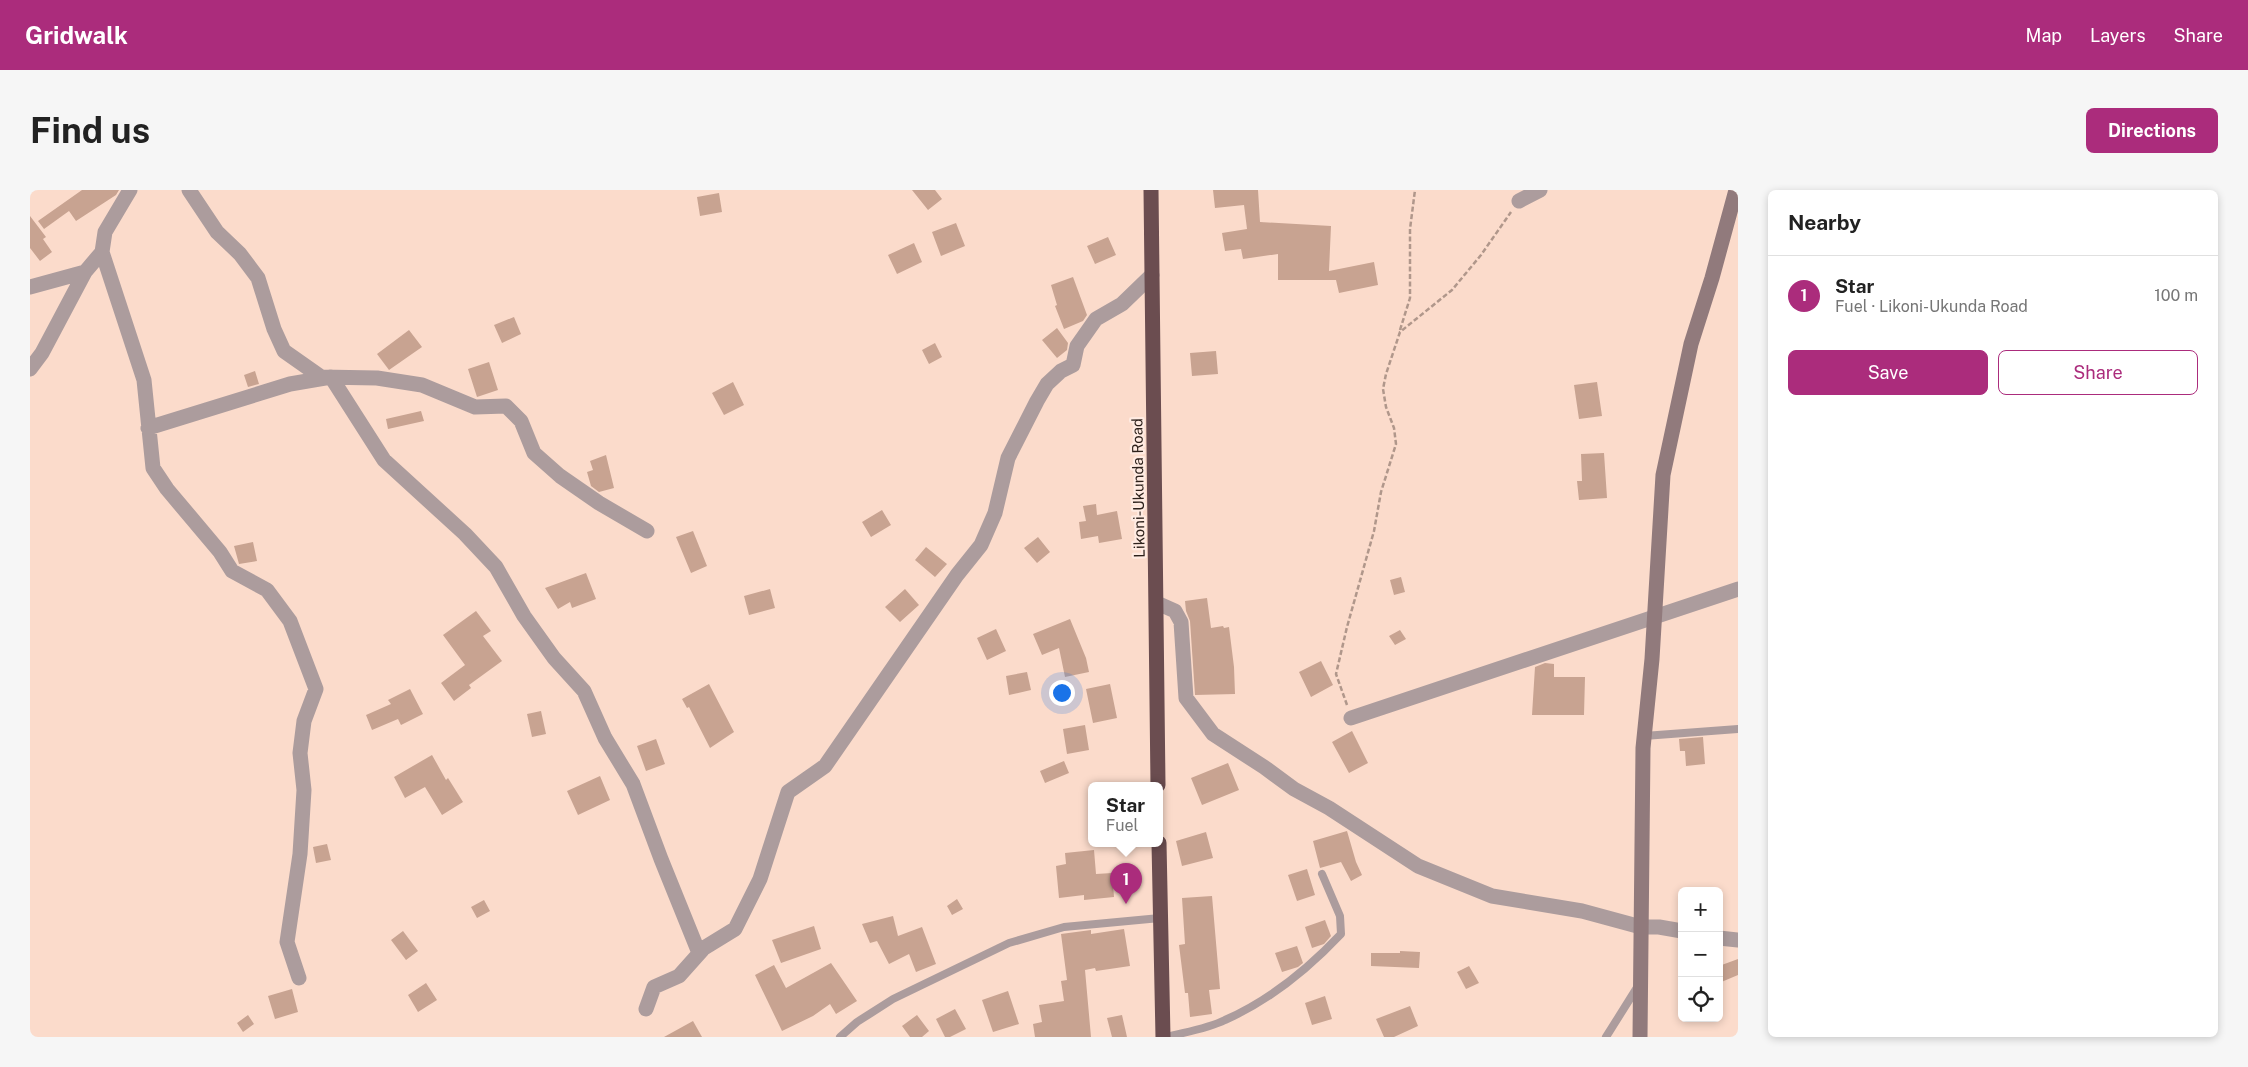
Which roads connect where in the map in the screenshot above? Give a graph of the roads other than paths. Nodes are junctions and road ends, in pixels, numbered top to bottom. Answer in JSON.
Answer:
{"nodes":[{"id":1,"x":130,"y":190,"type":"edge"},
{"id":2,"x":190,"y":190,"type":"edge"},
{"id":3,"x":1151,"y":190,"type":"edge"},
{"id":4,"x":1540,"y":190,"type":"edge"},
{"id":5,"x":1736,"y":190,"type":"edge"},
{"id":6,"x":1519,"y":201,"type":"road end"},
{"id":7,"x":102,"y":252,"type":"junction"},
{"id":8,"x":84,"y":272,"type":"junction"},
{"id":9,"x":1152,"y":276,"type":"junction"},
{"id":10,"x":30,"y":286,"type":"edge"},
{"id":11,"x":30,"y":369,"type":"edge"},
{"id":12,"x":331,"y":377,"type":"junction"},
{"id":13,"x":148,"y":428,"type":"junction"},
{"id":14,"x":647,"y":531,"type":"dead end"},
{"id":15,"x":1738,"y":589,"type":"edge"},
{"id":16,"x":1157,"y":603,"type":"junction"},
{"id":17,"x":1655,"y":616,"type":"junction"},
{"id":18,"x":1351,"y":718,"type":"road end"},
{"id":19,"x":1738,"y":729,"type":"edge"},
{"id":20,"x":1644,"y":736,"type":"junction"},
{"id":21,"x":1158,"y":782,"type":"edge"},
{"id":22,"x":1159,"y":847,"type":"edge"},
{"id":23,"x":1322,"y":874,"type":"dead end"},
{"id":24,"x":1160,"y":918,"type":"junction"},
{"id":25,"x":1641,"y":927,"type":"junction"},
{"id":26,"x":1678,"y":930,"type":"edge"},
{"id":27,"x":1723,"y":938,"type":"edge"},
{"id":28,"x":1738,"y":940,"type":"edge"},
{"id":29,"x":700,"y":953,"type":"junction"},
{"id":30,"x":299,"y":978,"type":"dead end"},
{"id":31,"x":1641,"y":982,"type":"junction"},
{"id":32,"x":646,"y":1009,"type":"dead end"},
{"id":33,"x":840,"y":1037,"type":"edge"},
{"id":34,"x":1165,"y":1037,"type":"edge"},
{"id":35,"x":1606,"y":1037,"type":"edge"},
{"id":36,"x":1640,"y":1037,"type":"edge"}],
"edges":[{"from":1,"to":7,"type":"street"},
{"from":2,"to":12,"type":"street"},
{"from":3,"to":9,"type":"highway","name":"Likoni-Ukunda Road"},
{"from":4,"to":6,"type":"street"},
{"from":5,"to":17,"type":"street"},
{"from":7,"to":8,"type":"street"},
{"from":7,"to":13,"type":"street"},
{"from":8,"to":10,"type":"street"},
{"from":8,"to":11,"type":"street"},
{"from":9,"to":16,"type":"highway","name":"Likoni-Ukunda Road"},
{"from":9,"to":29,"type":"street"},
{"from":12,"to":13,"type":"street"},
{"from":12,"to":14,"type":"street"},
{"from":12,"to":29,"type":"street"},
{"from":13,"to":30,"type":"street"},
{"from":15,"to":17,"type":"street"},
{"from":16,"to":21,"type":"highway","name":"Likoni-Ukunda Road"},
{"from":16,"to":25,"type":"street"},
{"from":17,"to":18,"type":"street"},
{"from":17,"to":20,"type":"street"},
{"from":19,"to":20,"type":"lane"},
{"from":20,"to":25,"type":"street"},
{"from":22,"to":24,"type":"highway"},
{"from":23,"to":34,"type":"lane"},
{"from":24,"to":33,"type":"lane"},
{"from":24,"to":34,"type":"highway"},
{"from":25,"to":26,"type":"street"},
{"from":25,"to":31,"type":"street"},
{"from":27,"to":28,"type":"street"},
{"from":29,"to":32,"type":"street"},
{"from":31,"to":35,"type":"lane"},
{"from":31,"to":36,"type":"street"}]}
